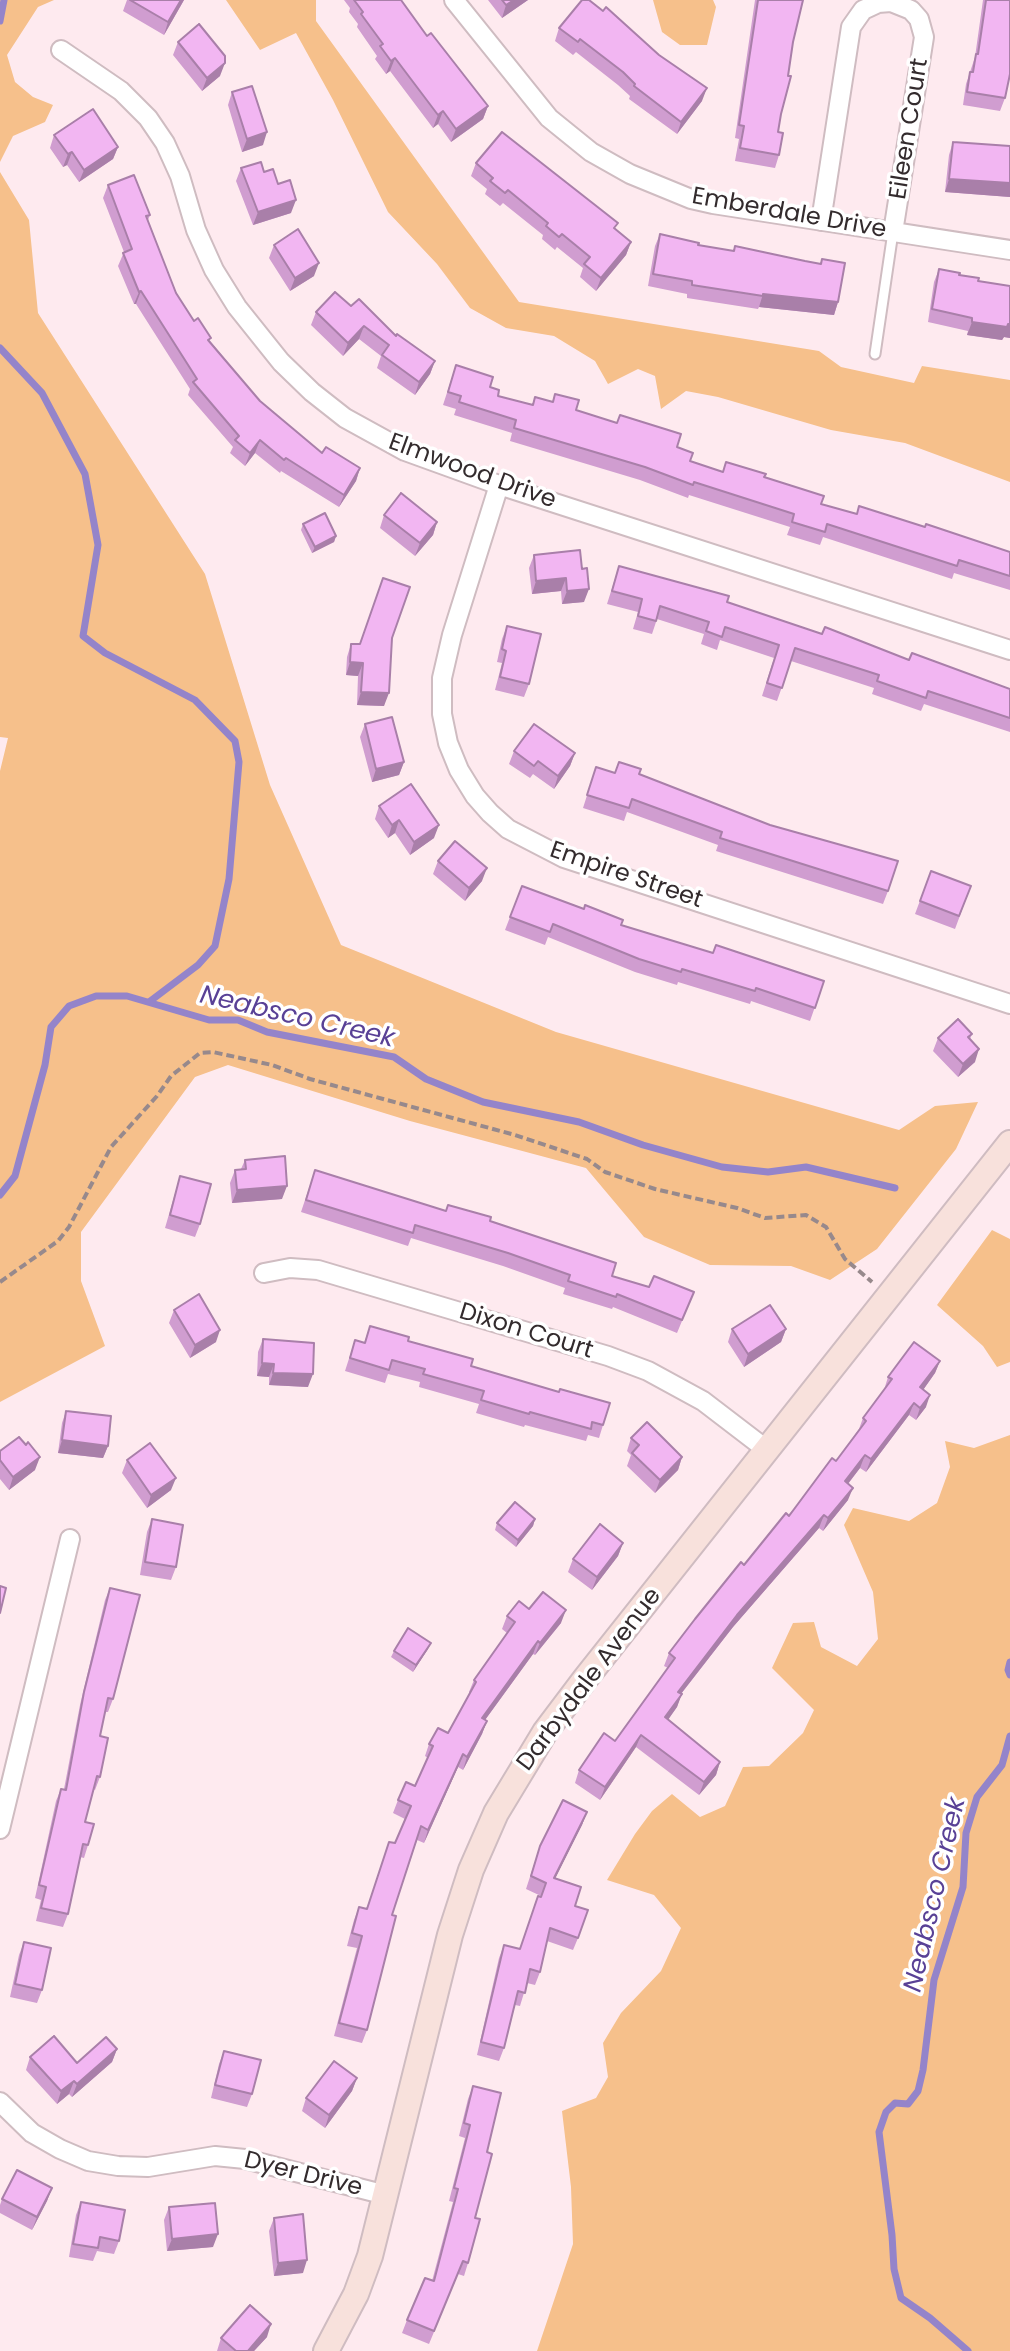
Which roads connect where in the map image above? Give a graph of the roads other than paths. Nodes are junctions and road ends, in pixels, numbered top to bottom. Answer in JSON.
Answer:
{"nodes":[{"id":1,"x":454,"y":0,"type":"edge"},
{"id":2,"x":61,"y":50,"type":"dead end"},
{"id":3,"x":821,"y":221,"type":"junction"},
{"id":4,"x":893,"y":232,"type":"junction"},
{"id":5,"x":1010,"y":250,"type":"edge"},
{"id":6,"x":875,"y":354,"type":"dead end"},
{"id":7,"x":499,"y":485,"type":"junction"},
{"id":8,"x":1010,"y":650,"type":"edge"},
{"id":9,"x":1010,"y":1004,"type":"edge"},
{"id":10,"x":1010,"y":1143,"type":"edge"},
{"id":11,"x":264,"y":1273,"type":"dead end"},
{"id":12,"x":767,"y":1450,"type":"junction"},
{"id":13,"x":70,"y":1539,"type":"dead end"},
{"id":14,"x":0,"y":1829,"type":"edge"},
{"id":15,"x":0,"y":2102,"type":"edge"},
{"id":16,"x":386,"y":2195,"type":"junction"},
{"id":17,"x":326,"y":2351,"type":"edge"}],
"edges":[{"from":1,"to":3,"type":"street","name":"Emberdale Drive"},
{"from":2,"to":7,"type":"street","name":"Elmwood Drive"},
{"from":3,"to":4,"type":"street","name":"Emberdale Drive"},
{"from":3,"to":4,"type":"street","name":"Eileen Court"},
{"from":4,"to":5,"type":"street","name":"Emberdale Drive"},
{"from":4,"to":6,"type":"lane"},
{"from":7,"to":8,"type":"street","name":"Elmwood Drive"},
{"from":7,"to":9,"type":"street","name":"Empire Street"},
{"from":10,"to":12,"type":"street","name":"Darbydale Avenue"},
{"from":11,"to":12,"type":"street","name":"Dixon Court"},
{"from":12,"to":16,"type":"street","name":"Darbydale Avenue"},
{"from":13,"to":14,"type":"street"},
{"from":15,"to":16,"type":"street","name":"Dyer Drive"},
{"from":16,"to":17,"type":"street","name":"Darbydale Avenue"}]}
